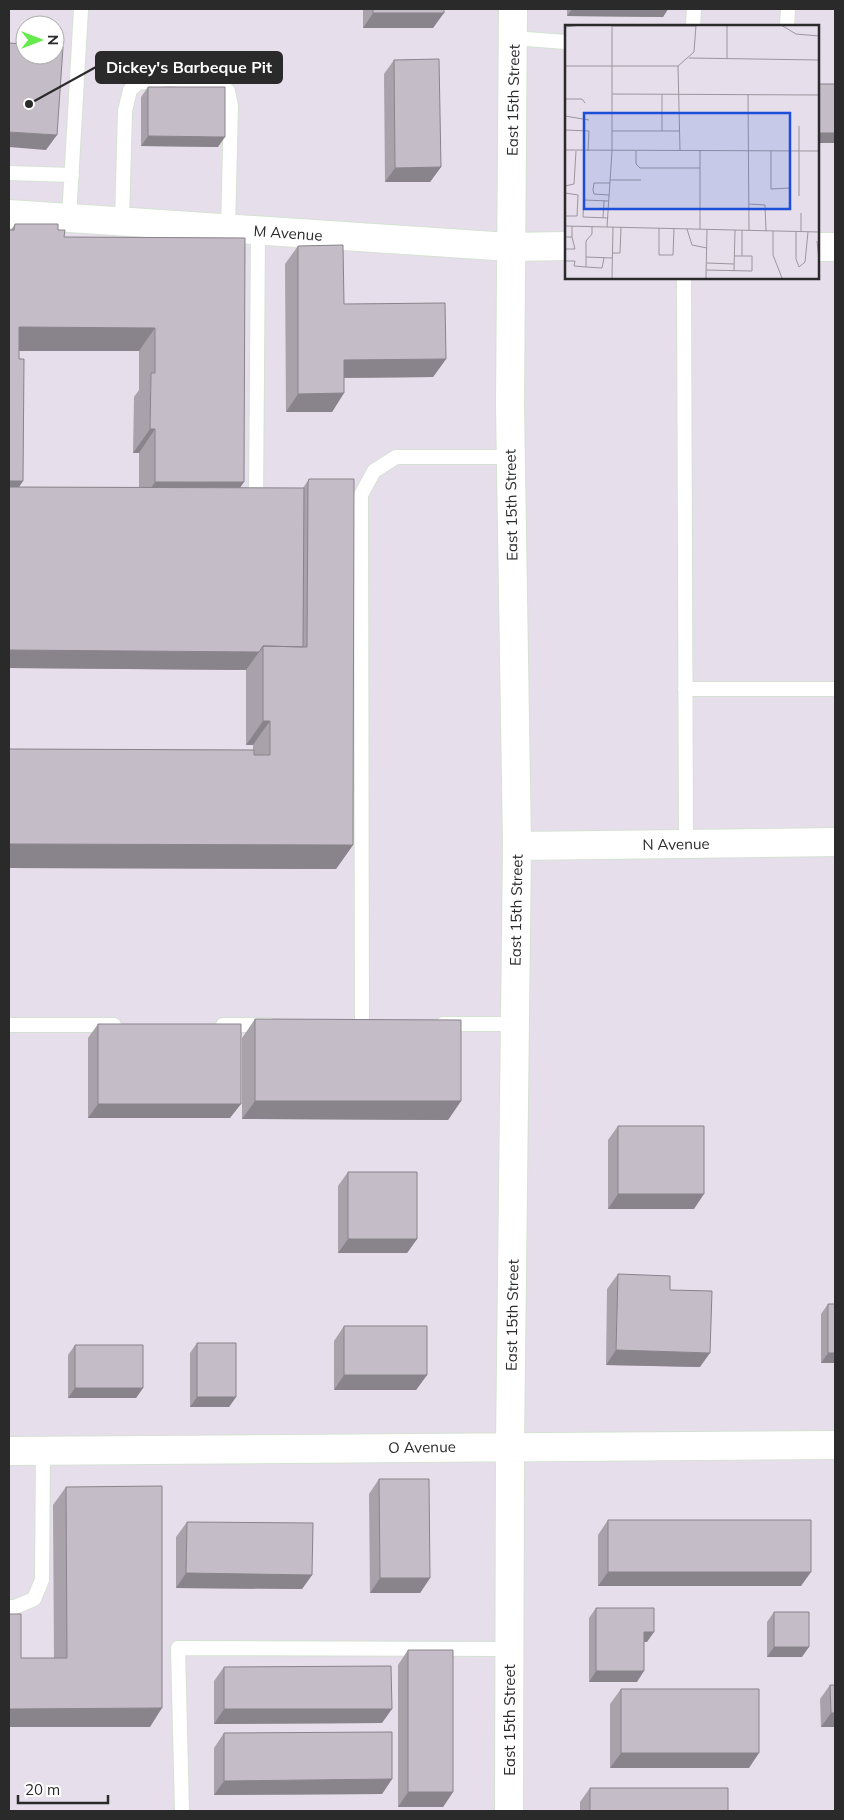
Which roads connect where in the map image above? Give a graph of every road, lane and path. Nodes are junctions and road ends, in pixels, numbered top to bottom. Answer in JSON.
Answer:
{"nodes":[{"id":1,"x":81,"y":9,"type":"edge"},
{"id":2,"x":513,"y":9,"type":"edge"},
{"id":3,"x":694,"y":9,"type":"edge"},
{"id":4,"x":788,"y":9,"type":"edge"},
{"id":5,"x":693,"y":25,"type":"edge"},
{"id":6,"x":788,"y":25,"type":"edge"},
{"id":7,"x":513,"y":38,"type":"junction"},
{"id":8,"x":565,"y":42,"type":"edge"},
{"id":9,"x":9,"y":173,"type":"edge"},
{"id":10,"x":72,"y":176,"type":"junction"},
{"id":11,"x":9,"y":214,"type":"edge"},
{"id":12,"x":69,"y":218,"type":"junction"},
{"id":13,"x":122,"y":222,"type":"junction"},
{"id":14,"x":228,"y":228,"type":"junction"},
{"id":15,"x":258,"y":231,"type":"junction"},
{"id":16,"x":565,"y":246,"type":"edge"},
{"id":17,"x":511,"y":247,"type":"junction"},
{"id":18,"x":819,"y":247,"type":"edge"},
{"id":19,"x":835,"y":247,"type":"edge"},
{"id":20,"x":684,"y":279,"type":"edge"},
{"id":21,"x":511,"y":458,"type":"junction"},
{"id":22,"x":256,"y":506,"type":"edge"},
{"id":23,"x":685,"y":689,"type":"junction"},
{"id":24,"x":835,"y":689,"type":"edge"},
{"id":25,"x":835,"y":842,"type":"edge"},
{"id":26,"x":686,"y":844,"type":"junction"},
{"id":27,"x":517,"y":846,"type":"junction"},
{"id":28,"x":429,"y":1024,"type":"edge"},
{"id":29,"x":515,"y":1024,"type":"junction"},
{"id":30,"x":9,"y":1025,"type":"edge"},
{"id":31,"x":127,"y":1025,"type":"edge"},
{"id":32,"x":205,"y":1025,"type":"edge"},
{"id":33,"x":284,"y":1025,"type":"edge"},
{"id":34,"x":362,"y":1025,"type":"edge"},
{"id":35,"x":835,"y":1445,"type":"edge"},
{"id":36,"x":510,"y":1446,"type":"junction"},
{"id":37,"x":9,"y":1451,"type":"edge"},
{"id":38,"x":43,"y":1451,"type":"junction"},
{"id":39,"x":9,"y":1607,"type":"edge"},
{"id":40,"x":509,"y":1649,"type":"junction"},
{"id":41,"x":182,"y":1811,"type":"edge"},
{"id":42,"x":509,"y":1811,"type":"edge"}],
"edges":[{"from":1,"to":10,"type":"lane"},
{"from":2,"to":7,"type":"street","name":"East 15th Street"},
{"from":3,"to":5,"type":"lane"},
{"from":4,"to":6,"type":"lane"},
{"from":7,"to":8,"type":"lane"},
{"from":7,"to":17,"type":"street","name":"East 15th Street"},
{"from":9,"to":10,"type":"lane"},
{"from":10,"to":12,"type":"lane"},
{"from":11,"to":12,"type":"street","name":"M Avenue"},
{"from":12,"to":13,"type":"street","name":"M Avenue"},
{"from":13,"to":14,"type":"street","name":"M Avenue"},
{"from":13,"to":14,"type":"lane"},
{"from":14,"to":15,"type":"street","name":"M Avenue"},
{"from":15,"to":17,"type":"street","name":"M Avenue"},
{"from":15,"to":22,"type":"lane"},
{"from":16,"to":17,"type":"street","name":"M Avenue"},
{"from":17,"to":21,"type":"street","name":"East 15th Street"},
{"from":18,"to":19,"type":"street"},
{"from":20,"to":23,"type":"lane"},
{"from":21,"to":27,"type":"street","name":"East 15th Street"},
{"from":21,"to":34,"type":"lane"},
{"from":23,"to":24,"type":"lane"},
{"from":23,"to":26,"type":"lane"},
{"from":25,"to":26,"type":"street","name":"N Avenue"},
{"from":26,"to":27,"type":"street","name":"N Avenue"},
{"from":27,"to":29,"type":"street","name":"East 15th Street"},
{"from":28,"to":29,"type":"lane"},
{"from":29,"to":36,"type":"street","name":"East 15th Street"},
{"from":30,"to":31,"type":"lane"},
{"from":32,"to":33,"type":"lane"},
{"from":35,"to":36,"type":"street","name":"O Avenue"},
{"from":36,"to":38,"type":"street","name":"O Avenue"},
{"from":36,"to":40,"type":"street","name":"East 15th Street"},
{"from":37,"to":38,"type":"street","name":"O Avenue"},
{"from":38,"to":39,"type":"lane"},
{"from":40,"to":41,"type":"lane"},
{"from":40,"to":42,"type":"street","name":"East 15th Street"}]}
